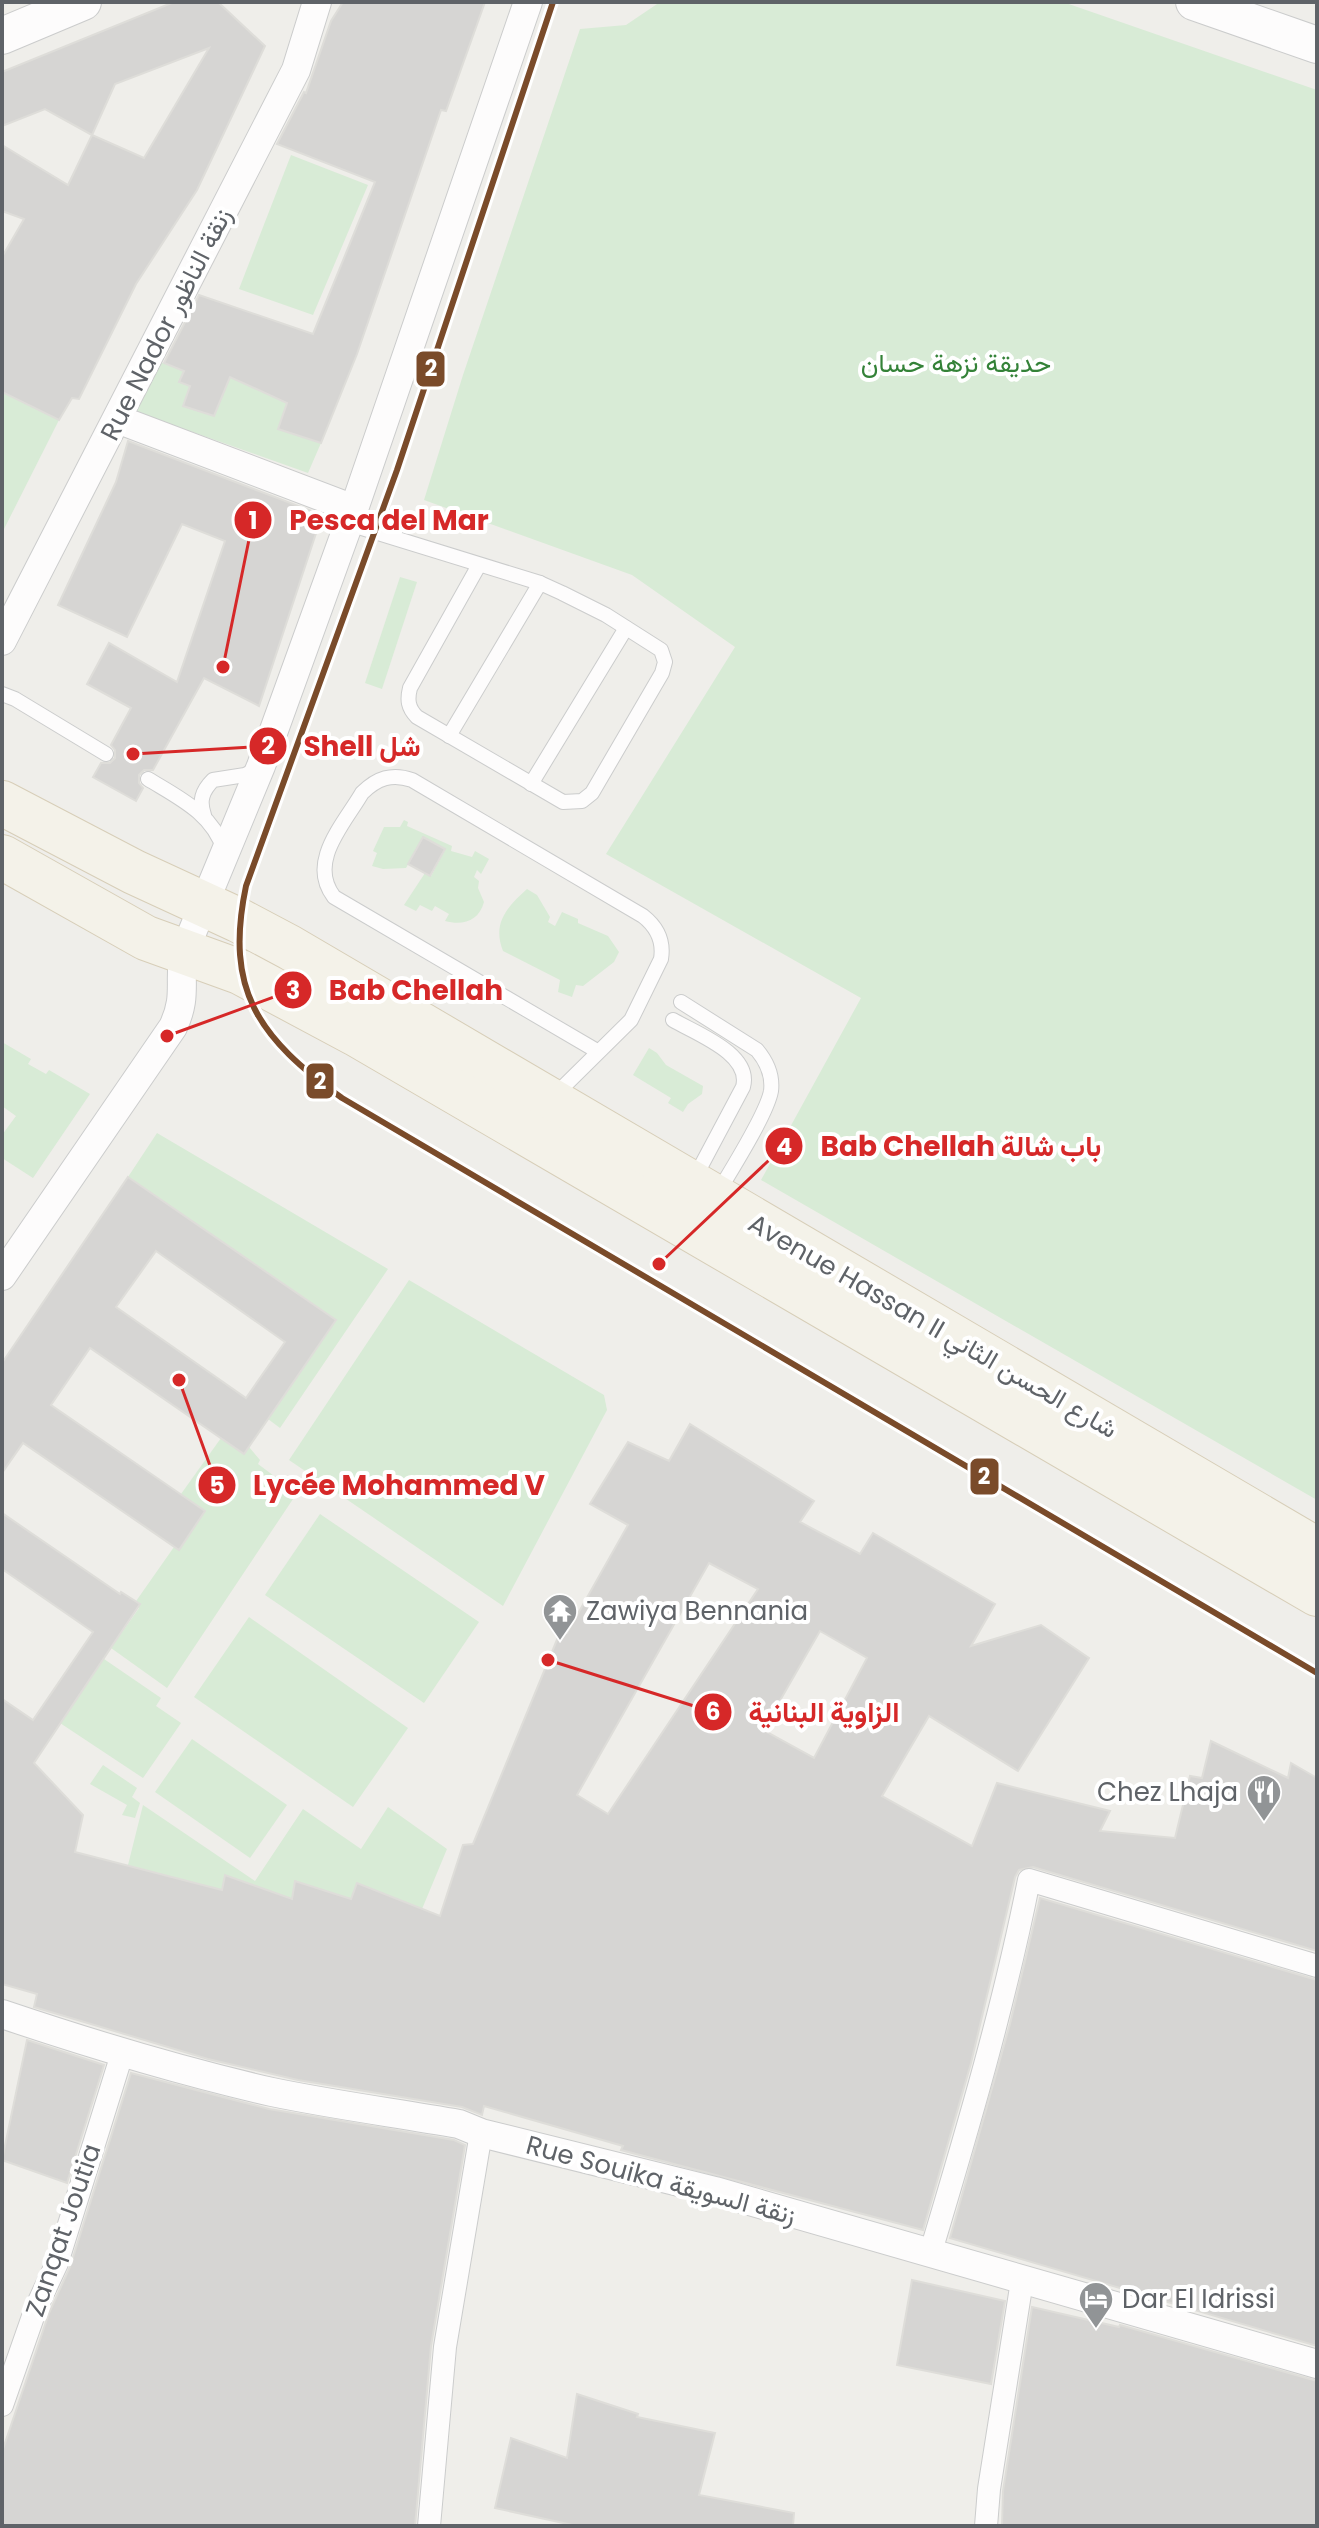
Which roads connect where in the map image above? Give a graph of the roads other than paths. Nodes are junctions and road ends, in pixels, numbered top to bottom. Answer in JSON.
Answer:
{"nodes":[{"id":1,"x":83,"y":2,"type":"edge"},
{"id":2,"x":317,"y":2,"type":"edge"},
{"id":3,"x":528,"y":2,"type":"edge"},
{"id":4,"x":1194,"y":2,"type":"edge"},
{"id":5,"x":19,"y":20,"type":"edge"},
{"id":6,"x":1317,"y":45,"type":"edge"},
{"id":7,"x":117,"y":419,"type":"junction"},
{"id":8,"x":352,"y":517,"type":"junction"},
{"id":9,"x":479,"y":565,"type":"junction"},
{"id":10,"x":540,"y":583,"type":"junction"},
{"id":11,"x":626,"y":628,"type":"junction"},
{"id":12,"x":2,"y":641,"type":"edge"},
{"id":13,"x":2,"y":694,"type":"edge"},
{"id":14,"x":449,"y":736,"type":"junction"},
{"id":15,"x":106,"y":754,"type":"dead end"},
{"id":16,"x":261,"y":766,"type":"junction"},
{"id":17,"x":148,"y":779,"type":"dead end"},
{"id":18,"x":531,"y":784,"type":"junction"},
{"id":19,"x":2,"y":803,"type":"edge"},
{"id":20,"x":204,"y":815,"type":"junction"},
{"id":21,"x":225,"y":854,"type":"junction"},
{"id":22,"x":2,"y":857,"type":"edge"},
{"id":23,"x":204,"y":905,"type":"junction"},
{"id":24,"x":184,"y":952,"type":"junction"},
{"id":25,"x":681,"y":1002,"type":"dead end"},
{"id":26,"x":673,"y":1020,"type":"dead end"},
{"id":27,"x":597,"y":1051,"type":"junction"},
{"id":28,"x":549,"y":1101,"type":"junction"},
{"id":29,"x":703,"y":1191,"type":"junction"},
{"id":30,"x":2,"y":1276,"type":"edge"},
{"id":31,"x":1317,"y":1550,"type":"edge"},
{"id":32,"x":1317,"y":1594,"type":"edge"},
{"id":33,"x":1317,"y":1966,"type":"edge"},
{"id":34,"x":2,"y":2014,"type":"edge"},
{"id":35,"x":122,"y":2054,"type":"junction"},
{"id":36,"x":481,"y":2133,"type":"junction"},
{"id":37,"x":931,"y":2251,"type":"junction"},
{"id":38,"x":1022,"y":2281,"type":"junction"},
{"id":39,"x":1317,"y":2364,"type":"edge"},
{"id":40,"x":2,"y":2405,"type":"edge"},
{"id":41,"x":429,"y":2526,"type":"edge"},
{"id":42,"x":986,"y":2526,"type":"edge"}],
"edges":[{"from":1,"to":5,"type":"street"},
{"from":2,"to":7,"type":"street","name":"Rue Nador زنقة الناظور"},
{"from":3,"to":8,"type":"street"},
{"from":4,"to":6,"type":"street"},
{"from":7,"to":8,"type":"street"},
{"from":7,"to":12,"type":"street","name":"Rue Nador زنقة الناظور"},
{"from":8,"to":9,"type":"lane"},
{"from":8,"to":16,"type":"street"},
{"from":9,"to":10,"type":"lane"},
{"from":9,"to":14,"type":"lane"},
{"from":10,"to":11,"type":"lane"},
{"from":10,"to":14,"type":"lane"},
{"from":11,"to":18,"type":"lane"},
{"from":11,"to":18,"type":"lane"},
{"from":13,"to":15,"type":"lane"},
{"from":14,"to":18,"type":"lane"},
{"from":16,"to":20,"type":"lane"},
{"from":16,"to":21,"type":"street"},
{"from":17,"to":20,"type":"lane"},
{"from":19,"to":23,"type":"main road","name":"Avenue Hassan II شارع الحسن الثاني"},
{"from":20,"to":21,"type":"lane"},
{"from":21,"to":23,"type":"street"},
{"from":22,"to":24,"type":"main road","name":"Avenue Hassan II شارع الحسن الثاني"},
{"from":23,"to":24,"type":"street"},
{"from":23,"to":28,"type":"main road","name":"Avenue Hassan II شارع الحسن الثاني"},
{"from":24,"to":30,"type":"street"},
{"from":24,"to":32,"type":"main road","name":"Avenue Hassan II شارع الحسن الثاني"},
{"from":25,"to":29,"type":"lane"},
{"from":26,"to":29,"type":"lane"},
{"from":27,"to":27,"type":"lane"},
{"from":27,"to":28,"type":"lane"},
{"from":28,"to":29,"type":"main road","name":"Avenue Hassan II شارع الحسن الثاني"},
{"from":29,"to":31,"type":"main road","name":"Avenue Hassan II شارع الحسن الثاني"},
{"from":33,"to":37,"type":"street"},
{"from":34,"to":35,"type":"street","name":"Rue Souika زنقة السويقة"},
{"from":35,"to":36,"type":"street","name":"Rue Souika زنقة السويقة"},
{"from":35,"to":40,"type":"street","name":"Zanqat Joutia"},
{"from":36,"to":37,"type":"street","name":"Rue Souika زنقة السويقة"},
{"from":36,"to":41,"type":"street"},
{"from":37,"to":38,"type":"street","name":"Rue Souika زنقة السويقة"},
{"from":38,"to":39,"type":"street","name":"Rue Souika زنقة السويقة"},
{"from":38,"to":42,"type":"street"}]}
